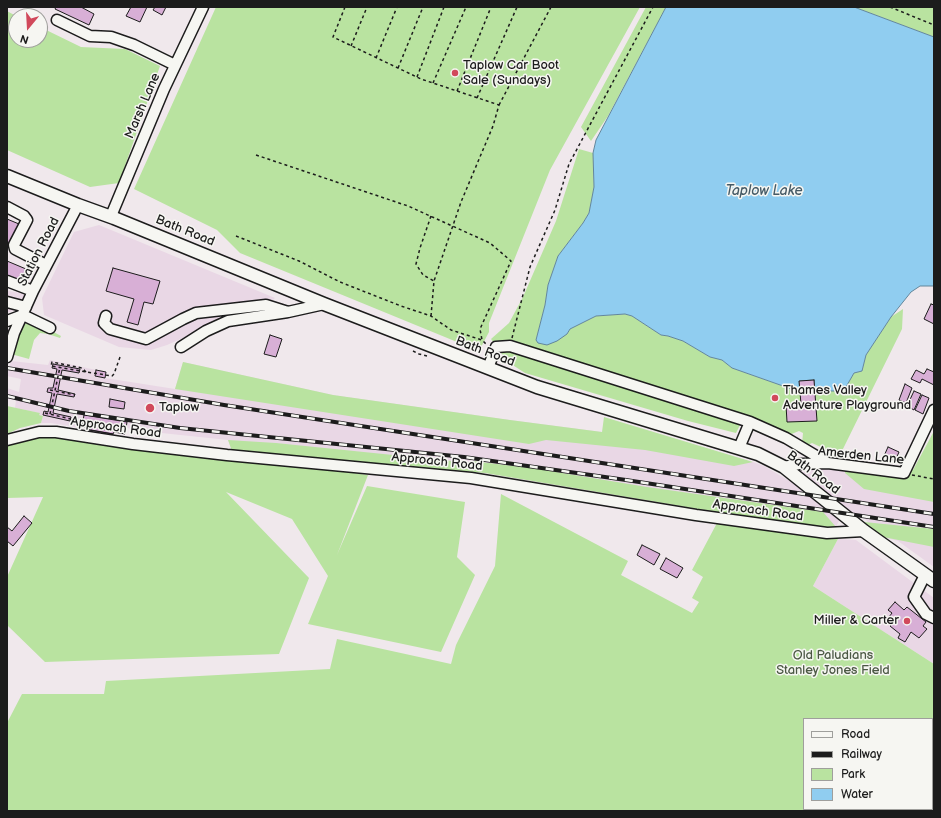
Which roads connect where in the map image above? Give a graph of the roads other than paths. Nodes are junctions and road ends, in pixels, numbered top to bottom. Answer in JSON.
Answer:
{"nodes":[{"id":1,"x":203,"y":7,"type":"edge"},
{"id":2,"x":57,"y":20,"type":"dead end"},
{"id":3,"x":176,"y":65,"type":"junction"},
{"id":4,"x":7,"y":176,"type":"edge"},
{"id":5,"x":78,"y":205,"type":"junction"},
{"id":6,"x":7,"y":207,"type":"edge"},
{"id":7,"x":111,"y":216,"type":"junction"},
{"id":8,"x":46,"y":265,"type":"junction"},
{"id":9,"x":7,"y":281,"type":"edge"},
{"id":10,"x":33,"y":291,"type":"junction"},
{"id":11,"x":7,"y":302,"type":"edge"},
{"id":12,"x":324,"y":304,"type":"junction"},
{"id":13,"x":24,"y":311,"type":"junction"},
{"id":14,"x":288,"y":312,"type":"junction"},
{"id":15,"x":106,"y":316,"type":"dead end"},
{"id":16,"x":7,"y":321,"type":"edge"},
{"id":17,"x":50,"y":328,"type":"dead end"},
{"id":18,"x":181,"y":347,"type":"dead end"},
{"id":19,"x":7,"y":357,"type":"edge"},
{"id":20,"x":488,"y":368,"type":"junction"},
{"id":21,"x":934,"y":410,"type":"edge"},
{"id":22,"x":750,"y":422,"type":"junction"},
{"id":23,"x":7,"y":440,"type":"edge"},
{"id":24,"x":739,"y":448,"type":"junction"},
{"id":25,"x":828,"y":463,"type":"junction"},
{"id":26,"x":784,"y":467,"type":"junction"},
{"id":27,"x":864,"y":531,"type":"junction"},
{"id":28,"x":929,"y":578,"type":"edge"},
{"id":29,"x":934,"y":618,"type":"edge"}],
"edges":[{"from":1,"to":3,"type":"street","name":"Marsh Lane"},
{"from":2,"to":3,"type":"street"},
{"from":3,"to":7,"type":"street","name":"Marsh Lane"},
{"from":4,"to":5,"type":"main road","name":"Bath Road"},
{"from":5,"to":7,"type":"main road","name":"Bath Road"},
{"from":5,"to":8,"type":"street","name":"Station Road"},
{"from":6,"to":8,"type":"street"},
{"from":7,"to":12,"type":"main road","name":"Bath Road"},
{"from":8,"to":10,"type":"street","name":"Station Road"},
{"from":9,"to":10,"type":"street"},
{"from":10,"to":13,"type":"street","name":"Station Road"},
{"from":11,"to":13,"type":"street"},
{"from":12,"to":14,"type":"street"},
{"from":12,"to":20,"type":"main road","name":"Bath Road"},
{"from":13,"to":16,"type":"street"},
{"from":13,"to":17,"type":"street"},
{"from":13,"to":19,"type":"street","name":"Station Road"},
{"from":14,"to":15,"type":"street"},
{"from":14,"to":18,"type":"street"},
{"from":20,"to":22,"type":"street"},
{"from":20,"to":24,"type":"main road","name":"Bath Road"},
{"from":21,"to":25,"type":"street","name":"Amerden Lane"},
{"from":22,"to":24,"type":"street"},
{"from":22,"to":25,"type":"street"},
{"from":23,"to":27,"type":"street","name":"Approach Road"},
{"from":24,"to":26,"type":"main road","name":"Bath Road"},
{"from":25,"to":26,"type":"street","name":"Amerden Lane"},
{"from":26,"to":27,"type":"main road","name":"Bath Road"},
{"from":27,"to":28,"type":"main road","name":"Bath Road"},
{"from":28,"to":29,"type":"street"}]}
